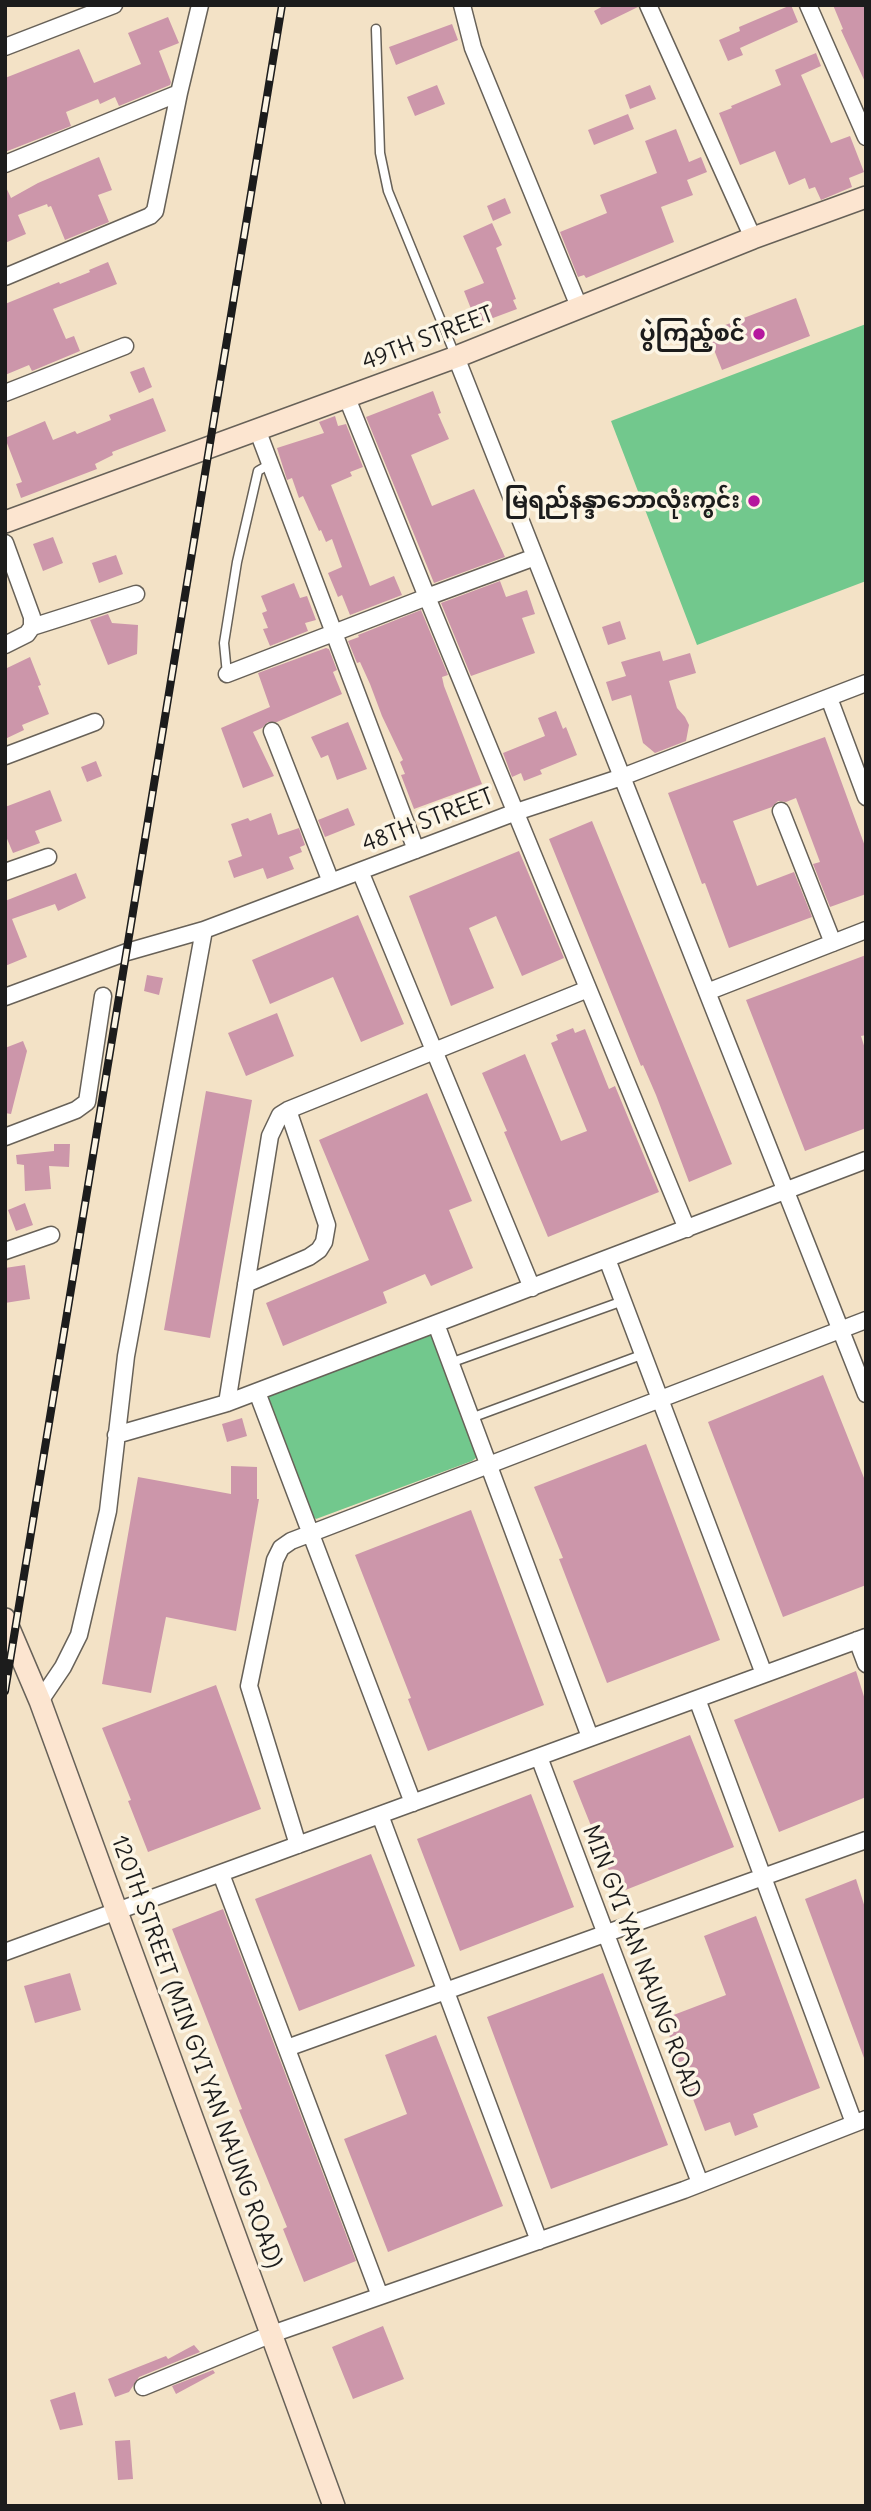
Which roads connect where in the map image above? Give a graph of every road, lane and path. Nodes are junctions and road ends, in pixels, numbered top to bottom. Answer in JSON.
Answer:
{"nodes":[{"id":1,"x":114,"y":5,"type":"edge"},
{"id":2,"x":200,"y":5,"type":"edge"},
{"id":3,"x":463,"y":5,"type":"edge"},
{"id":4,"x":648,"y":5,"type":"edge"},
{"id":5,"x":808,"y":5,"type":"edge"},
{"id":6,"x":376,"y":29,"type":"dead end"},
{"id":7,"x":5,"y":47,"type":"edge"},
{"id":8,"x":179,"y":93,"type":"junction"},
{"id":9,"x":866,"y":137,"type":"edge"},
{"id":10,"x":5,"y":164,"type":"edge"},
{"id":11,"x":866,"y":197,"type":"edge"},
{"id":12,"x":754,"y":238,"type":"junction"},
{"id":13,"x":5,"y":277,"type":"edge"},
{"id":14,"x":580,"y":309,"type":"junction"},
{"id":15,"x":125,"y":346,"type":"dead end"},
{"id":16,"x":456,"y":357,"type":"junction"},
{"id":17,"x":5,"y":393,"type":"edge"},
{"id":18,"x":347,"y":398,"type":"junction"},
{"id":19,"x":257,"y":429,"type":"junction"},
{"id":20,"x":270,"y":464,"type":"junction"},
{"id":21,"x":5,"y":522,"type":"edge"},
{"id":22,"x":5,"y":543,"type":"edge"},
{"id":23,"x":535,"y":557,"type":"junction"},
{"id":24,"x":136,"y":594,"type":"dead end"},
{"id":25,"x":427,"y":597,"type":"junction"},
{"id":26,"x":32,"y":627,"type":"junction"},
{"id":27,"x":334,"y":632,"type":"junction"},
{"id":28,"x":5,"y":645,"type":"edge"},
{"id":29,"x":227,"y":674,"type":"joint"},
{"id":30,"x":866,"y":683,"type":"edge"},
{"id":31,"x":829,"y":698,"type":"junction"},
{"id":32,"x":95,"y":722,"type":"dead end"},
{"id":33,"x":272,"y":731,"type":"dead end"},
{"id":34,"x":5,"y":756,"type":"edge"},
{"id":35,"x":622,"y":777,"type":"junction"},
{"id":36,"x":866,"y":797,"type":"edge"},
{"id":37,"x":781,"y":811,"type":"dead end"},
{"id":38,"x":516,"y":812,"type":"junction"},
{"id":39,"x":416,"y":850,"type":"junction"},
{"id":40,"x":48,"y":857,"type":"dead end"},
{"id":41,"x":360,"y":871,"type":"junction"},
{"id":42,"x":5,"y":872,"type":"edge"},
{"id":43,"x":331,"y":882,"type":"junction"},
{"id":44,"x":204,"y":930,"type":"junction"},
{"id":45,"x":866,"y":930,"type":"edge"},
{"id":46,"x":833,"y":943,"type":"junction"},
{"id":47,"x":588,"y":989,"type":"junction"},
{"id":48,"x":707,"y":992,"type":"junction"},
{"id":49,"x":103,"y":996,"type":"dead end"},
{"id":50,"x":5,"y":997,"type":"edge"},
{"id":51,"x":433,"y":1051,"type":"junction"},
{"id":52,"x":288,"y":1110,"type":"junction"},
{"id":53,"x":5,"y":1138,"type":"edge"},
{"id":54,"x":866,"y":1160,"type":"edge"},
{"id":55,"x":785,"y":1190,"type":"junction"},
{"id":56,"x":687,"y":1229,"type":"junction"},
{"id":57,"x":51,"y":1235,"type":"dead end"},
{"id":58,"x":5,"y":1251,"type":"edge"},
{"id":59,"x":607,"y":1259,"type":"junction"},
{"id":60,"x":246,"y":1284,"type":"junction"},
{"id":61,"x":532,"y":1288,"type":"junction"},
{"id":62,"x":623,"y":1301,"type":"junction"},
{"id":63,"x":866,"y":1320,"type":"edge"},
{"id":64,"x":436,"y":1324,"type":"junction"},
{"id":65,"x":840,"y":1330,"type":"junction"},
{"id":66,"x":644,"y":1354,"type":"junction"},
{"id":67,"x":450,"y":1363,"type":"junction"},
{"id":68,"x":257,"y":1392,"type":"junction"},
{"id":69,"x":866,"y":1394,"type":"edge"},
{"id":70,"x":662,"y":1399,"type":"junction"},
{"id":71,"x":227,"y":1403,"type":"junction"},
{"id":72,"x":471,"y":1418,"type":"junction"},
{"id":73,"x":116,"y":1435,"type":"junction"},
{"id":74,"x":489,"y":1466,"type":"junction"},
{"id":75,"x":311,"y":1534,"type":"junction"},
{"id":76,"x":5,"y":1619,"type":"edge"},
{"id":77,"x":861,"y":1639,"type":"edge"},
{"id":78,"x":866,"y":1664,"type":"edge"},
{"id":79,"x":764,"y":1674,"type":"junction"},
{"id":80,"x":697,"y":1699,"type":"junction"},
{"id":81,"x":40,"y":1701,"type":"junction"},
{"id":82,"x":590,"y":1737,"type":"junction"},
{"id":83,"x":539,"y":1757,"type":"junction"},
{"id":84,"x":412,"y":1803,"type":"junction"},
{"id":85,"x":380,"y":1815,"type":"junction"},
{"id":86,"x":866,"y":1840,"type":"edge"},
{"id":87,"x":298,"y":1845,"type":"junction"},
{"id":88,"x":221,"y":1874,"type":"junction"},
{"id":89,"x":764,"y":1878,"type":"junction"},
{"id":90,"x":116,"y":1912,"type":"junction"},
{"id":91,"x":606,"y":1934,"type":"junction"},
{"id":92,"x":5,"y":1952,"type":"edge"},
{"id":93,"x":446,"y":1992,"type":"junction"},
{"id":94,"x":287,"y":2048,"type":"junction"},
{"id":95,"x":860,"y":2121,"type":"edge"},
{"id":96,"x":700,"y":2183,"type":"junction"},
{"id":97,"x":539,"y":2241,"type":"junction"},
{"id":98,"x":380,"y":2297,"type":"junction"},
{"id":99,"x":272,"y":2334,"type":"junction"},
{"id":100,"x":144,"y":2387,"type":"dead end"},
{"id":101,"x":334,"y":2506,"type":"edge"}],
"edges":[{"from":1,"to":7,"type":"street"},
{"from":2,"to":8,"type":"street"},
{"from":3,"to":14,"type":"street"},
{"from":4,"to":12,"type":"street"},
{"from":5,"to":9,"type":"street"},
{"from":6,"to":16,"type":"lane"},
{"from":8,"to":10,"type":"street"},
{"from":8,"to":13,"type":"street"},
{"from":11,"to":12,"type":"street","name":"49TH STREET"},
{"from":12,"to":14,"type":"street","name":"49TH STREET"},
{"from":14,"to":16,"type":"street","name":"49TH STREET"},
{"from":15,"to":17,"type":"street"},
{"from":16,"to":18,"type":"street","name":"49TH STREET"},
{"from":16,"to":23,"type":"street"},
{"from":18,"to":19,"type":"street","name":"49TH STREET"},
{"from":18,"to":25,"type":"street"},
{"from":19,"to":20,"type":"street"},
{"from":19,"to":21,"type":"street","name":"49TH STREET"},
{"from":20,"to":27,"type":"street"},
{"from":20,"to":29,"type":"lane"},
{"from":22,"to":26,"type":"street"},
{"from":23,"to":25,"type":"street"},
{"from":23,"to":35,"type":"street"},
{"from":24,"to":26,"type":"street"},
{"from":25,"to":27,"type":"street"},
{"from":25,"to":38,"type":"street"},
{"from":26,"to":28,"type":"street"},
{"from":27,"to":29,"type":"street"},
{"from":27,"to":39,"type":"street"},
{"from":30,"to":31,"type":"street","name":"48TH STREET"},
{"from":31,"to":35,"type":"street","name":"48TH STREET"},
{"from":31,"to":36,"type":"street"},
{"from":32,"to":34,"type":"street"},
{"from":33,"to":43,"type":"street"},
{"from":35,"to":38,"type":"street","name":"48TH STREET"},
{"from":35,"to":48,"type":"street"},
{"from":37,"to":46,"type":"street"},
{"from":38,"to":39,"type":"street","name":"48TH STREET"},
{"from":38,"to":47,"type":"street"},
{"from":39,"to":41,"type":"street","name":"48TH STREET"},
{"from":40,"to":42,"type":"street"},
{"from":41,"to":43,"type":"street","name":"48TH STREET"},
{"from":41,"to":51,"type":"street"},
{"from":43,"to":44,"type":"street","name":"48TH STREET"},
{"from":44,"to":50,"type":"street","name":"48TH STREET"},
{"from":44,"to":73,"type":"street"},
{"from":45,"to":46,"type":"street"},
{"from":46,"to":48,"type":"street"},
{"from":47,"to":51,"type":"street"},
{"from":47,"to":56,"type":"street"},
{"from":48,"to":55,"type":"street"},
{"from":49,"to":53,"type":"street"},
{"from":51,"to":52,"type":"street"},
{"from":51,"to":61,"type":"street"},
{"from":52,"to":60,"type":"street"},
{"from":52,"to":60,"type":"street"},
{"from":54,"to":55,"type":"street"},
{"from":55,"to":56,"type":"street"},
{"from":55,"to":65,"type":"street"},
{"from":56,"to":59,"type":"street"},
{"from":57,"to":58,"type":"street"},
{"from":59,"to":61,"type":"street"},
{"from":59,"to":62,"type":"street"},
{"from":60,"to":71,"type":"street"},
{"from":61,"to":64,"type":"street"},
{"from":62,"to":66,"type":"street"},
{"from":62,"to":67,"type":"lane"},
{"from":63,"to":65,"type":"street"},
{"from":64,"to":67,"type":"street"},
{"from":64,"to":68,"type":"street"},
{"from":65,"to":69,"type":"street"},
{"from":65,"to":70,"type":"street"},
{"from":66,"to":70,"type":"street"},
{"from":66,"to":72,"type":"lane"},
{"from":67,"to":72,"type":"street"},
{"from":68,"to":71,"type":"street"},
{"from":68,"to":75,"type":"street"},
{"from":70,"to":74,"type":"street"},
{"from":70,"to":79,"type":"street"},
{"from":71,"to":73,"type":"street"},
{"from":72,"to":74,"type":"street"},
{"from":73,"to":81,"type":"street"},
{"from":74,"to":75,"type":"street"},
{"from":74,"to":82,"type":"street"},
{"from":75,"to":84,"type":"street"},
{"from":75,"to":87,"type":"street"},
{"from":76,"to":81,"type":"street","name":"120TH STREET (MIN GYI YAN NAUNG ROAD)"},
{"from":77,"to":78,"type":"street"},
{"from":77,"to":79,"type":"street"},
{"from":79,"to":80,"type":"street"},
{"from":80,"to":82,"type":"street"},
{"from":80,"to":89,"type":"street"},
{"from":81,"to":90,"type":"street","name":"120TH STREET (MIN GYI YAN NAUNG ROAD)"},
{"from":82,"to":83,"type":"street"},
{"from":83,"to":84,"type":"street"},
{"from":83,"to":91,"type":"street","name":"MIN GYI YAN NAUNG ROAD"},
{"from":84,"to":85,"type":"street"},
{"from":85,"to":87,"type":"street"},
{"from":85,"to":93,"type":"street"},
{"from":86,"to":89,"type":"street"},
{"from":87,"to":88,"type":"street"},
{"from":88,"to":90,"type":"street"},
{"from":88,"to":94,"type":"street"},
{"from":89,"to":91,"type":"street"},
{"from":89,"to":95,"type":"street"},
{"from":90,"to":92,"type":"street"},
{"from":90,"to":99,"type":"street","name":"120TH STREET (MIN GYI YAN NAUNG ROAD)"},
{"from":91,"to":93,"type":"street"},
{"from":91,"to":96,"type":"street","name":"MIN GYI YAN NAUNG ROAD"},
{"from":93,"to":94,"type":"street"},
{"from":93,"to":97,"type":"street"},
{"from":94,"to":98,"type":"street"},
{"from":95,"to":96,"type":"street"},
{"from":96,"to":97,"type":"street"},
{"from":97,"to":98,"type":"street"},
{"from":98,"to":99,"type":"street"},
{"from":99,"to":100,"type":"street"},
{"from":99,"to":101,"type":"street","name":"120TH STREET (MIN GYI YAN NAUNG ROAD)"}]}
